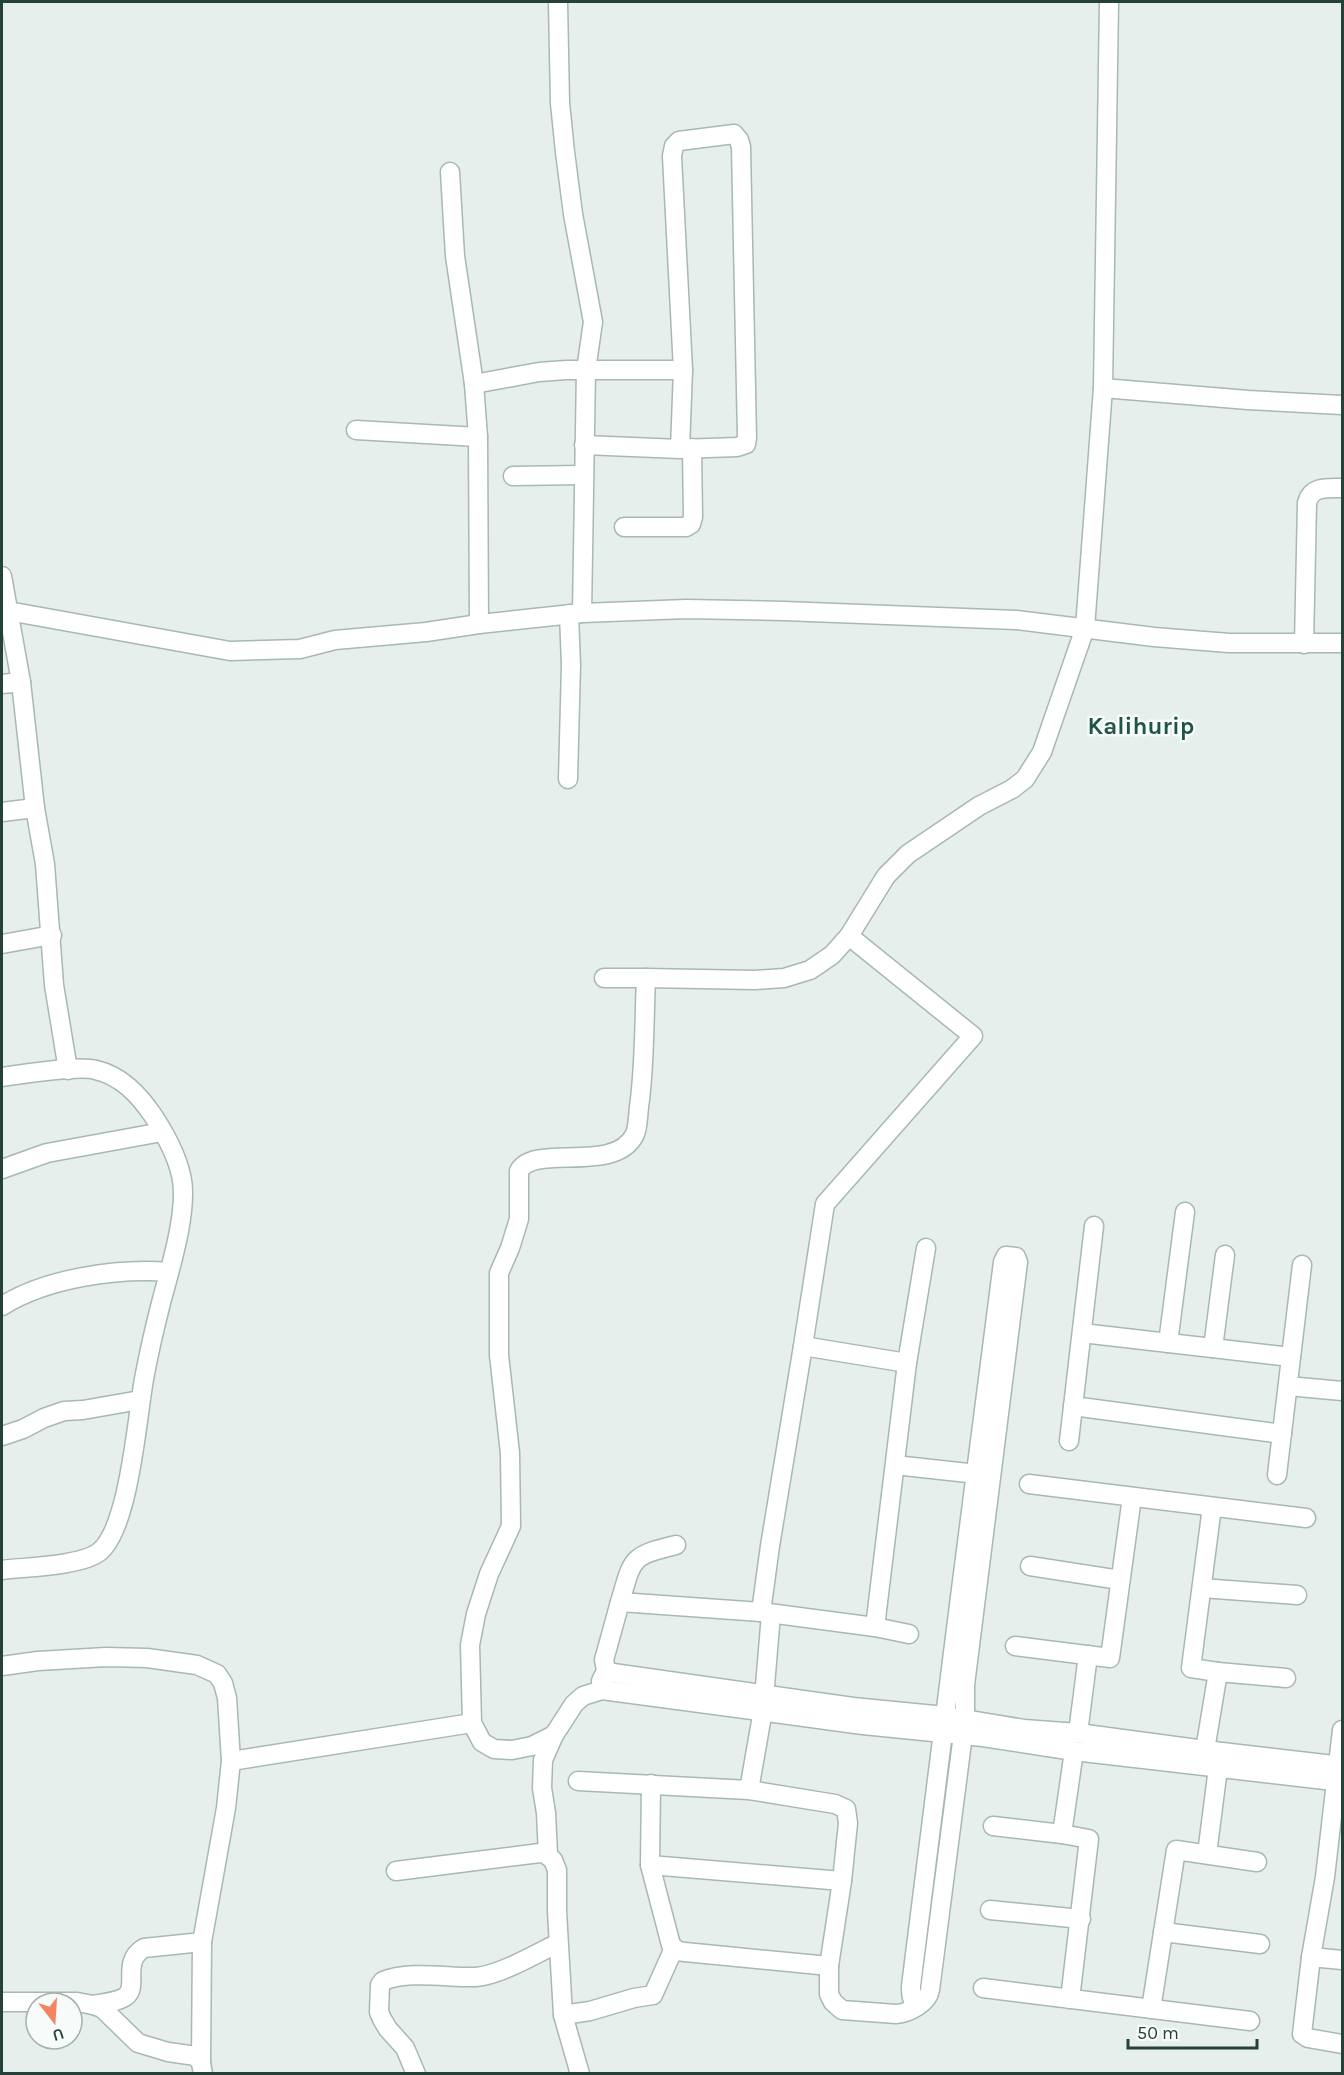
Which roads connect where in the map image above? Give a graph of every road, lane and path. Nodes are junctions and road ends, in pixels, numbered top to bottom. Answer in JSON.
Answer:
{"nodes":[{"id":1,"x":558,"y":2,"type":"edge"},
{"id":2,"x":1109,"y":2,"type":"edge"},
{"id":3,"x":450,"y":172,"type":"dead end"},
{"id":4,"x":586,"y":370,"type":"junction"},
{"id":5,"x":683,"y":370,"type":"junction"},
{"id":6,"x":474,"y":384,"type":"junction"},
{"id":7,"x":1103,"y":388,"type":"junction"},
{"id":8,"x":1342,"y":405,"type":"edge"},
{"id":9,"x":356,"y":430,"type":"dead end"},
{"id":10,"x":478,"y":437,"type":"junction"},
{"id":11,"x":584,"y":444,"type":"junction"},
{"id":12,"x":686,"y":448,"type":"junction"},
{"id":13,"x":583,"y":475,"type":"junction"},
{"id":14,"x":513,"y":476,"type":"dead end"},
{"id":15,"x":1342,"y":488,"type":"edge"},
{"id":16,"x":624,"y":527,"type":"dead end"},
{"id":17,"x":2,"y":576,"type":"edge"},
{"id":18,"x":8,"y":611,"type":"junction"},
{"id":19,"x":575,"y":613,"type":"junction"},
{"id":20,"x":479,"y":624,"type":"junction"},
{"id":21,"x":1085,"y":628,"type":"junction"},
{"id":22,"x":1342,"y":643,"type":"edge"},
{"id":23,"x":1304,"y":644,"type":"junction"},
{"id":24,"x":21,"y":682,"type":"junction"},
{"id":25,"x":2,"y":684,"type":"edge"},
{"id":26,"x":568,"y":779,"type":"dead end"},
{"id":27,"x":35,"y":808,"type":"junction"},
{"id":28,"x":2,"y":812,"type":"edge"},
{"id":29,"x":52,"y":935,"type":"junction"},
{"id":30,"x":849,"y":936,"type":"junction"},
{"id":31,"x":2,"y":944,"type":"edge"},
{"id":32,"x":604,"y":978,"type":"dead end"},
{"id":33,"x":646,"y":978,"type":"junction"},
{"id":34,"x":68,"y":1070,"type":"junction"},
{"id":35,"x":2,"y":1077,"type":"edge"},
{"id":36,"x":162,"y":1132,"type":"junction"},
{"id":37,"x":2,"y":1169,"type":"edge"},
{"id":38,"x":1185,"y":1212,"type":"dead end"},
{"id":39,"x":1094,"y":1226,"type":"dead end"},
{"id":40,"x":926,"y":1248,"type":"dead end"},
{"id":41,"x":1225,"y":1255,"type":"dead end"},
{"id":42,"x":1302,"y":1265,"type":"dead end"},
{"id":43,"x":169,"y":1272,"type":"junction"},
{"id":44,"x":2,"y":1306,"type":"edge"},
{"id":45,"x":1082,"y":1333,"type":"junction"},
{"id":46,"x":1168,"y":1343,"type":"junction"},
{"id":47,"x":803,"y":1346,"type":"junction"},
{"id":48,"x":1213,"y":1348,"type":"junction"},
{"id":49,"x":1291,"y":1358,"type":"junction"},
{"id":50,"x":907,"y":1363,"type":"junction"},
{"id":51,"x":1288,"y":1386,"type":"junction"},
{"id":52,"x":1342,"y":1391,"type":"edge"},
{"id":53,"x":140,"y":1400,"type":"junction"},
{"id":54,"x":1073,"y":1406,"type":"junction"},
{"id":55,"x":1282,"y":1434,"type":"junction"},
{"id":56,"x":2,"y":1436,"type":"edge"},
{"id":57,"x":1069,"y":1441,"type":"dead end"},
{"id":58,"x":895,"y":1465,"type":"junction"},
{"id":59,"x":977,"y":1474,"type":"junction"},
{"id":60,"x":1277,"y":1475,"type":"dead end"},
{"id":61,"x":1029,"y":1484,"type":"dead end"},
{"id":62,"x":1132,"y":1497,"type":"junction"},
{"id":63,"x":1212,"y":1507,"type":"junction"},
{"id":64,"x":1306,"y":1518,"type":"dead end"},
{"id":65,"x":676,"y":1545,"type":"dead end"},
{"id":66,"x":1030,"y":1566,"type":"dead end"},
{"id":67,"x":2,"y":1570,"type":"edge"},
{"id":68,"x":1120,"y":1580,"type":"junction"},
{"id":69,"x":969,"y":1587,"type":"junction"},
{"id":70,"x":1202,"y":1588,"type":"junction"},
{"id":71,"x":1297,"y":1595,"type":"dead end"},
{"id":72,"x":620,"y":1602,"type":"junction"},
{"id":73,"x":766,"y":1613,"type":"junction"},
{"id":74,"x":875,"y":1627,"type":"junction"},
{"id":75,"x":909,"y":1635,"type":"dead end"},
{"id":76,"x":1015,"y":1646,"type":"dead end"},
{"id":77,"x":1088,"y":1655,"type":"junction"},
{"id":78,"x":2,"y":1666,"type":"edge"},
{"id":79,"x":1218,"y":1672,"type":"junction"},
{"id":80,"x":1286,"y":1678,"type":"dead end"},
{"id":81,"x":604,"y":1682,"type":"junction"},
{"id":82,"x":764,"y":1702,"type":"junction"},
{"id":83,"x":472,"y":1723,"type":"junction"},
{"id":84,"x":954,"y":1725,"type":"junction"},
{"id":85,"x":1342,"y":1730,"type":"edge"},
{"id":86,"x":1078,"y":1733,"type":"junction"},
{"id":87,"x":554,"y":1735,"type":"junction"},
{"id":88,"x":1205,"y":1750,"type":"junction"},
{"id":89,"x":1074,"y":1751,"type":"junction"},
{"id":90,"x":231,"y":1761,"type":"junction"},
{"id":91,"x":1218,"y":1767,"type":"junction"},
{"id":92,"x":1340,"y":1773,"type":"edge"},
{"id":93,"x":579,"y":1781,"type":"dead end"},
{"id":94,"x":651,"y":1784,"type":"junction"},
{"id":95,"x":749,"y":1790,"type":"junction"},
{"id":96,"x":993,"y":1826,"type":"dead end"},
{"id":97,"x":1062,"y":1834,"type":"junction"},
{"id":98,"x":1207,"y":1854,"type":"junction"},
{"id":99,"x":548,"y":1855,"type":"junction"},
{"id":100,"x":1257,"y":1862,"type":"dead end"},
{"id":101,"x":650,"y":1865,"type":"junction"},
{"id":102,"x":396,"y":1871,"type":"dead end"},
{"id":103,"x":1334,"y":1878,"type":"edge"},
{"id":104,"x":842,"y":1881,"type":"junction"},
{"id":105,"x":990,"y":1910,"type":"dead end"},
{"id":106,"x":1081,"y":1919,"type":"junction"},
{"id":107,"x":1163,"y":1932,"type":"junction"},
{"id":108,"x":202,"y":1942,"type":"junction"},
{"id":109,"x":558,"y":1943,"type":"junction"},
{"id":110,"x":1260,"y":1944,"type":"dead end"},
{"id":111,"x":674,"y":1948,"type":"junction"},
{"id":112,"x":1311,"y":1957,"type":"junction"},
{"id":113,"x":1342,"y":1960,"type":"edge"},
{"id":114,"x":829,"y":1966,"type":"junction"},
{"id":115,"x":983,"y":1988,"type":"dead end"},
{"id":116,"x":1070,"y":1999,"type":"junction"},
{"id":117,"x":2,"y":2002,"type":"edge"},
{"id":118,"x":93,"y":2005,"type":"junction"},
{"id":119,"x":1151,"y":2008,"type":"junction"},
{"id":120,"x":563,"y":2015,"type":"junction"},
{"id":121,"x":1250,"y":2021,"type":"dead end"},
{"id":122,"x":1342,"y":2044,"type":"edge"},
{"id":123,"x":202,"y":2068,"type":"edge"},
{"id":124,"x":416,"y":2073,"type":"edge"},
{"id":125,"x":580,"y":2073,"type":"edge"}],
"edges":[{"from":1,"to":4,"type":"street"},
{"from":2,"to":7,"type":"street"},
{"from":3,"to":6,"type":"street"},
{"from":4,"to":5,"type":"street"},
{"from":4,"to":6,"type":"street"},
{"from":4,"to":11,"type":"street"},
{"from":5,"to":12,"type":"street"},
{"from":5,"to":12,"type":"street"},
{"from":6,"to":10,"type":"street"},
{"from":7,"to":8,"type":"street"},
{"from":7,"to":21,"type":"street"},
{"from":9,"to":10,"type":"street"},
{"from":10,"to":20,"type":"street"},
{"from":11,"to":12,"type":"street"},
{"from":11,"to":13,"type":"street"},
{"from":12,"to":16,"type":"street"},
{"from":13,"to":14,"type":"street"},
{"from":13,"to":19,"type":"street"},
{"from":15,"to":23,"type":"street"},
{"from":17,"to":18,"type":"street"},
{"from":18,"to":20,"type":"street"},
{"from":18,"to":24,"type":"street"},
{"from":19,"to":20,"type":"street"},
{"from":19,"to":21,"type":"street"},
{"from":19,"to":26,"type":"street"},
{"from":21,"to":23,"type":"street"},
{"from":21,"to":30,"type":"street"},
{"from":22,"to":23,"type":"street"},
{"from":24,"to":25,"type":"street"},
{"from":24,"to":27,"type":"street"},
{"from":27,"to":28,"type":"street"},
{"from":27,"to":29,"type":"street"},
{"from":29,"to":31,"type":"street"},
{"from":29,"to":34,"type":"street"},
{"from":30,"to":33,"type":"street"},
{"from":30,"to":47,"type":"street"},
{"from":32,"to":33,"type":"street"},
{"from":33,"to":83,"type":"street"},
{"from":34,"to":35,"type":"street"},
{"from":34,"to":36,"type":"street"},
{"from":36,"to":37,"type":"street"},
{"from":36,"to":43,"type":"street"},
{"from":38,"to":46,"type":"street"},
{"from":39,"to":45,"type":"street"},
{"from":40,"to":50,"type":"street"},
{"from":41,"to":48,"type":"street"},
{"from":42,"to":49,"type":"street"},
{"from":43,"to":44,"type":"street"},
{"from":43,"to":53,"type":"street"},
{"from":45,"to":46,"type":"street"},
{"from":45,"to":54,"type":"street"},
{"from":46,"to":48,"type":"street"},
{"from":47,"to":50,"type":"street"},
{"from":47,"to":73,"type":"street"},
{"from":48,"to":49,"type":"street"},
{"from":49,"to":51,"type":"street"},
{"from":50,"to":58,"type":"street"},
{"from":51,"to":52,"type":"street"},
{"from":51,"to":55,"type":"street"},
{"from":53,"to":56,"type":"street"},
{"from":53,"to":67,"type":"street"},
{"from":54,"to":55,"type":"street"},
{"from":54,"to":57,"type":"street"},
{"from":55,"to":60,"type":"street"},
{"from":58,"to":59,"type":"street"},
{"from":58,"to":74,"type":"street"},
{"from":59,"to":69,"type":"street"},
{"from":59,"to":69,"type":"street"},
{"from":61,"to":62,"type":"street"},
{"from":62,"to":63,"type":"street"},
{"from":62,"to":68,"type":"street"},
{"from":63,"to":64,"type":"street"},
{"from":63,"to":70,"type":"street"},
{"from":65,"to":72,"type":"street"},
{"from":66,"to":68,"type":"street"},
{"from":68,"to":77,"type":"street"},
{"from":69,"to":84,"type":"street"},
{"from":70,"to":71,"type":"street"},
{"from":70,"to":79,"type":"street"},
{"from":72,"to":73,"type":"street"},
{"from":72,"to":81,"type":"street"},
{"from":73,"to":74,"type":"street"},
{"from":73,"to":82,"type":"street"},
{"from":74,"to":75,"type":"street"},
{"from":76,"to":77,"type":"street"},
{"from":77,"to":86,"type":"street"},
{"from":78,"to":90,"type":"street"},
{"from":79,"to":80,"type":"street"},
{"from":79,"to":88,"type":"street"},
{"from":81,"to":82,"type":"street"},
{"from":81,"to":87,"type":"street"},
{"from":82,"to":84,"type":"street"},
{"from":82,"to":95,"type":"street"},
{"from":83,"to":87,"type":"street"},
{"from":83,"to":90,"type":"street"},
{"from":84,"to":86,"type":"street"},
{"from":84,"to":89,"type":"street"},
{"from":84,"to":114,"type":"street"},
{"from":85,"to":92,"type":"street"},
{"from":86,"to":88,"type":"street"},
{"from":87,"to":99,"type":"street"},
{"from":88,"to":92,"type":"street"},
{"from":89,"to":91,"type":"street"},
{"from":89,"to":97,"type":"street"},
{"from":90,"to":108,"type":"street"},
{"from":91,"to":92,"type":"street"},
{"from":91,"to":98,"type":"street"},
{"from":92,"to":103,"type":"street"},
{"from":93,"to":94,"type":"street"},
{"from":94,"to":95,"type":"street"},
{"from":94,"to":101,"type":"street"},
{"from":95,"to":104,"type":"street"},
{"from":96,"to":97,"type":"street"},
{"from":97,"to":106,"type":"street"},
{"from":98,"to":100,"type":"street"},
{"from":98,"to":107,"type":"street"},
{"from":99,"to":102,"type":"street"},
{"from":99,"to":109,"type":"street"},
{"from":101,"to":104,"type":"street"},
{"from":101,"to":111,"type":"street"},
{"from":103,"to":112,"type":"street"},
{"from":104,"to":114,"type":"street"},
{"from":105,"to":106,"type":"street"},
{"from":106,"to":116,"type":"street"},
{"from":107,"to":110,"type":"street"},
{"from":107,"to":119,"type":"street"},
{"from":108,"to":118,"type":"street"},
{"from":108,"to":123,"type":"street"},
{"from":109,"to":120,"type":"street"},
{"from":109,"to":124,"type":"street"},
{"from":111,"to":114,"type":"street"},
{"from":111,"to":120,"type":"street"},
{"from":112,"to":113,"type":"street"},
{"from":112,"to":122,"type":"street"},
{"from":115,"to":116,"type":"street"},
{"from":116,"to":119,"type":"street"},
{"from":117,"to":118,"type":"street"},
{"from":118,"to":123,"type":"street"},
{"from":119,"to":121,"type":"street"},
{"from":120,"to":125,"type":"street"}]}
